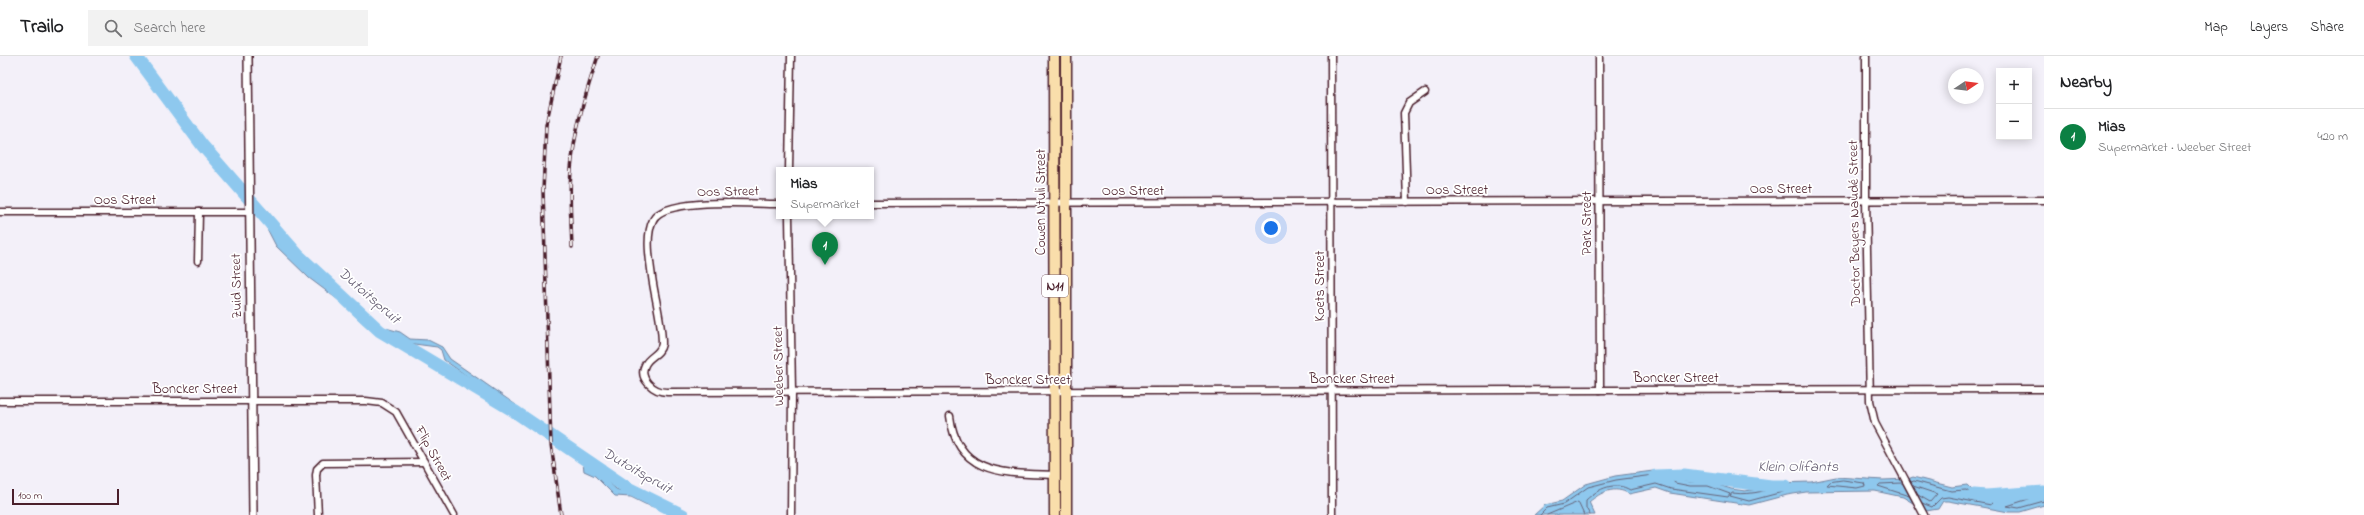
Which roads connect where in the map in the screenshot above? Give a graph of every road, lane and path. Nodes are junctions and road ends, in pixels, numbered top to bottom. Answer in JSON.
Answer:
{"nodes":[{"id":1,"x":248,"y":56,"type":"edge"},
{"id":2,"x":791,"y":56,"type":"edge"},
{"id":3,"x":1054,"y":56,"type":"edge"},
{"id":4,"x":1066,"y":56,"type":"edge"},
{"id":5,"x":1331,"y":56,"type":"edge"},
{"id":6,"x":1599,"y":56,"type":"edge"},
{"id":7,"x":1866,"y":56,"type":"edge"},
{"id":8,"x":1425,"y":92,"type":"dead end"},
{"id":9,"x":789,"y":167,"type":"edge"},
{"id":10,"x":1866,"y":200,"type":"junction"},
{"id":11,"x":2044,"y":200,"type":"edge"},
{"id":12,"x":1599,"y":201,"type":"junction"},
{"id":13,"x":1332,"y":202,"type":"junction"},
{"id":14,"x":1407,"y":202,"type":"junction"},
{"id":15,"x":1060,"y":203,"type":"junction"},
{"id":16,"x":776,"y":204,"type":"edge"},
{"id":17,"x":874,"y":204,"type":"edge"},
{"id":18,"x":0,"y":212,"type":"edge"},
{"id":19,"x":199,"y":212,"type":"junction"},
{"id":20,"x":249,"y":212,"type":"junction"},
{"id":21,"x":789,"y":219,"type":"edge"},
{"id":22,"x":198,"y":261,"type":"dead end"},
{"id":23,"x":2044,"y":389,"type":"edge"},
{"id":24,"x":1600,"y":390,"type":"junction"},
{"id":25,"x":1870,"y":390,"type":"junction"},
{"id":26,"x":661,"y":392,"type":"joint"},
{"id":27,"x":792,"y":392,"type":"junction"},
{"id":28,"x":1056,"y":392,"type":"junction"},
{"id":29,"x":1066,"y":392,"type":"junction"},
{"id":30,"x":1333,"y":392,"type":"junction"},
{"id":31,"x":0,"y":401,"type":"edge"},
{"id":32,"x":252,"y":401,"type":"junction"},
{"id":33,"x":390,"y":406,"type":"joint"},
{"id":34,"x":950,"y":416,"type":"dead end"},
{"id":35,"x":424,"y":462,"type":"junction"},
{"id":36,"x":1055,"y":475,"type":"junction"},
{"id":37,"x":253,"y":515,"type":"edge"},
{"id":38,"x":318,"y":515,"type":"edge"},
{"id":39,"x":454,"y":515,"type":"edge"},
{"id":40,"x":791,"y":515,"type":"edge"},
{"id":41,"x":1055,"y":515,"type":"edge"},
{"id":42,"x":1066,"y":515,"type":"edge"},
{"id":43,"x":1332,"y":515,"type":"edge"},
{"id":44,"x":1924,"y":515,"type":"edge"}],
"edges":[{"from":1,"to":20,"type":"street","name":"Zuid Street"},
{"from":2,"to":9,"type":"street"},
{"from":3,"to":15,"type":"highway","name":"Cowen Ntuli Street","number":"N11"},
{"from":4,"to":15,"type":"highway","name":"Cowen Ntuli Street","number":"N11"},
{"from":5,"to":13,"type":"street","name":"Koets Street"},
{"from":6,"to":12,"type":"street","name":"Park Street"},
{"from":7,"to":10,"type":"street","name":"Doctor Beyers Naudé Street"},
{"from":8,"to":14,"type":"street"},
{"from":10,"to":11,"type":"street","name":"Oos Street"},
{"from":10,"to":12,"type":"street","name":"Oos Street"},
{"from":10,"to":25,"type":"street","name":"Doctor Beyers Naudé Street"},
{"from":12,"to":14,"type":"street","name":"Oos Street"},
{"from":12,"to":24,"type":"street","name":"Park Street"},
{"from":13,"to":14,"type":"street","name":"Oos Street"},
{"from":13,"to":15,"type":"street","name":"Oos Street"},
{"from":13,"to":30,"type":"street","name":"Koets Street"},
{"from":15,"to":17,"type":"street","name":"Oos Street"},
{"from":15,"to":28,"type":"highway","name":"Cowen Ntuli Street","number":"N11"},
{"from":15,"to":29,"type":"highway","name":"Cowen Ntuli Street","number":"N11"},
{"from":16,"to":26,"type":"street","name":"Oos Street"},
{"from":18,"to":19,"type":"street","name":"Oos Street"},
{"from":19,"to":20,"type":"street","name":"Oos Street"},
{"from":19,"to":22,"type":"street"},
{"from":20,"to":32,"type":"street","name":"Zuid Street"},
{"from":21,"to":27,"type":"street","name":"Weeber Street"},
{"from":23,"to":25,"type":"street","name":"Boncker Street"},
{"from":24,"to":25,"type":"street","name":"Boncker Street"},
{"from":24,"to":30,"type":"street","name":"Boncker Street"},
{"from":25,"to":44,"type":"street","name":"Doctor Beyers Naudé Street"},
{"from":26,"to":27,"type":"street","name":"Boncker Street"},
{"from":27,"to":28,"type":"street","name":"Boncker Street"},
{"from":27,"to":40,"type":"street","name":"Weeber Street"},
{"from":28,"to":29,"type":"street","name":"Boncker Street"},
{"from":28,"to":36,"type":"highway","name":"Cowen Ntuli Street","number":"N11"},
{"from":29,"to":30,"type":"street","name":"Boncker Street"},
{"from":29,"to":42,"type":"highway","name":"Cowen Ntuli Street","number":"N11"},
{"from":30,"to":43,"type":"street","name":"Koets Street"},
{"from":31,"to":32,"type":"street","name":"Boncker Street"},
{"from":32,"to":33,"type":"street","name":"Boncker Street"},
{"from":32,"to":37,"type":"street","name":"Zuid Street"},
{"from":33,"to":35,"type":"street","name":"Flip Street"},
{"from":34,"to":36,"type":"street"},
{"from":35,"to":38,"type":"street"},
{"from":35,"to":39,"type":"street","name":"Flip Street"},
{"from":36,"to":41,"type":"highway","name":"Cowen Ntuli Street","number":"N11"}]}
